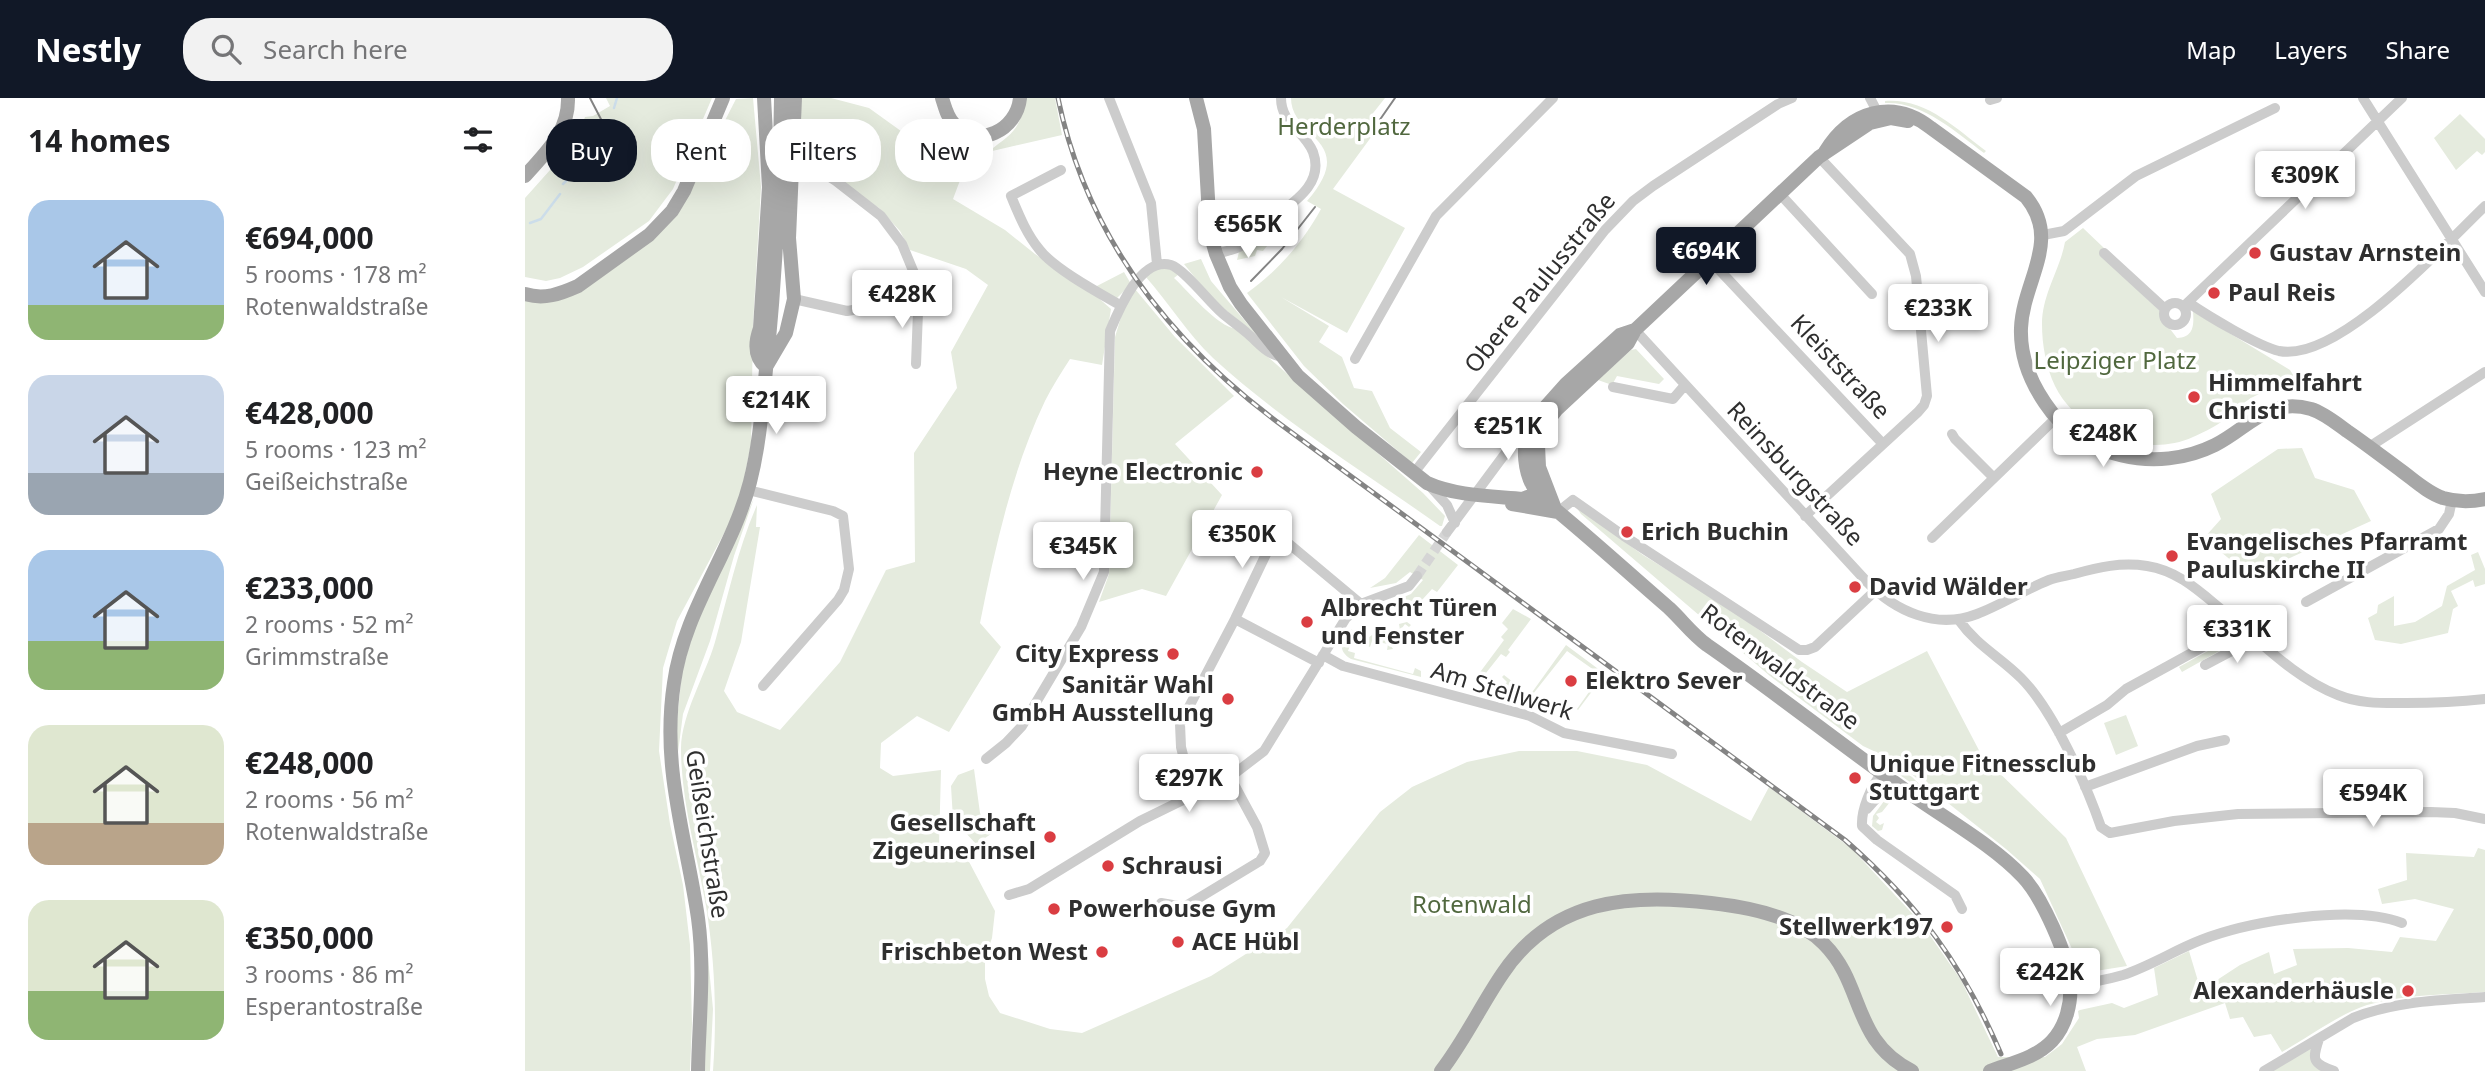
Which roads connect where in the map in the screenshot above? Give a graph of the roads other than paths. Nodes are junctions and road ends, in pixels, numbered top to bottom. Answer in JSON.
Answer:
{"nodes":[{"id":1,"x":568,"y":98,"type":"edge"},
{"id":2,"x":731,"y":98,"type":"edge"},
{"id":3,"x":764,"y":98,"type":"edge"},
{"id":4,"x":942,"y":98,"type":"edge"},
{"id":5,"x":1020,"y":98,"type":"edge"},
{"id":6,"x":1109,"y":98,"type":"edge"},
{"id":7,"x":1196,"y":98,"type":"edge"},
{"id":8,"x":1280,"y":98,"type":"edge"},
{"id":9,"x":1553,"y":98,"type":"edge"},
{"id":10,"x":1792,"y":98,"type":"edge"},
{"id":11,"x":2363,"y":98,"type":"edge"},
{"id":12,"x":2402,"y":98,"type":"edge"},
{"id":13,"x":790,"y":99,"type":"edge"},
{"id":14,"x":721,"y":104,"type":"edge"},
{"id":15,"x":2275,"y":108,"type":"dead end"},
{"id":16,"x":1876,"y":109,"type":"edge"},
{"id":17,"x":791,"y":119,"type":"edge"},
{"id":18,"x":2377,"y":121,"type":"junction"},
{"id":19,"x":1822,"y":154,"type":"junction"},
{"id":20,"x":1061,"y":170,"type":"dead end"},
{"id":21,"x":525,"y":176,"type":"edge"},
{"id":22,"x":792,"y":182,"type":"edge"},
{"id":23,"x":836,"y":182,"type":"edge"},
{"id":24,"x":1779,"y":193,"type":"junction"},
{"id":25,"x":2485,"y":206,"type":"edge"},
{"id":26,"x":1208,"y":211,"type":"junction"},
{"id":27,"x":1255,"y":232,"type":"junction"},
{"id":28,"x":2043,"y":235,"type":"junction"},
{"id":29,"x":2451,"y":238,"type":"junction"},
{"id":30,"x":1214,"y":248,"type":"junction"},
{"id":31,"x":2104,"y":253,"type":"dead end"},
{"id":32,"x":1709,"y":259,"type":"junction"},
{"id":33,"x":1157,"y":264,"type":"junction"},
{"id":34,"x":595,"y":272,"type":"junction"},
{"id":35,"x":793,"y":277,"type":"junction"},
{"id":36,"x":525,"y":286,"type":"edge"},
{"id":37,"x":2485,"y":292,"type":"edge"},
{"id":38,"x":525,"y":294,"type":"edge"},
{"id":39,"x":1872,"y":294,"type":"dead end"},
{"id":40,"x":795,"y":299,"type":"junction"},
{"id":41,"x":920,"y":299,"type":"junction"},
{"id":42,"x":772,"y":300,"type":"junction"},
{"id":43,"x":1120,"y":304,"type":"junction"},
{"id":44,"x":2186,"y":305,"type":"junction"},
{"id":45,"x":2165,"y":309,"type":"junction"},
{"id":46,"x":1635,"y":330,"type":"junction"},
{"id":47,"x":1282,"y":357,"type":"junction"},
{"id":48,"x":1355,"y":359,"type":"dead end"},
{"id":49,"x":915,"y":364,"type":"dead end"},
{"id":50,"x":766,"y":367,"type":"junction"},
{"id":51,"x":2485,"y":372,"type":"edge"},
{"id":52,"x":1685,"y":385,"type":"junction"},
{"id":53,"x":1613,"y":387,"type":"dead end"},
{"id":54,"x":1571,"y":389,"type":"junction"},
{"id":55,"x":2056,"y":418,"type":"junction"},
{"id":56,"x":1530,"y":427,"type":"junction"},
{"id":57,"x":1952,"y":434,"type":"dead end"},
{"id":58,"x":1883,"y":444,"type":"junction"},
{"id":59,"x":2369,"y":447,"type":"junction"},
{"id":60,"x":1413,"y":474,"type":"junction"},
{"id":61,"x":1541,"y":476,"type":"junction"},
{"id":62,"x":1993,"y":477,"type":"junction"},
{"id":63,"x":1427,"y":483,"type":"junction"},
{"id":64,"x":748,"y":490,"type":"junction"},
{"id":65,"x":1477,"y":494,"type":"junction"},
{"id":66,"x":1536,"y":494,"type":"junction"},
{"id":67,"x":1499,"y":497,"type":"junction"},
{"id":68,"x":2485,"y":499,"type":"edge"},
{"id":69,"x":2452,"y":500,"type":"junction"},
{"id":70,"x":1556,"y":510,"type":"junction"},
{"id":71,"x":1805,"y":516,"type":"junction"},
{"id":72,"x":1455,"y":523,"type":"junction"},
{"id":73,"x":1447,"y":533,"type":"tunnel mouth"},
{"id":74,"x":1933,"y":538,"type":"dead end"},
{"id":75,"x":1417,"y":576,"type":"tunnel mouth"},
{"id":76,"x":1875,"y":591,"type":"junction"},
{"id":77,"x":2305,"y":602,"type":"dead end"},
{"id":78,"x":1361,"y":604,"type":"junction"},
{"id":79,"x":1235,"y":619,"type":"junction"},
{"id":80,"x":1958,"y":619,"type":"junction"},
{"id":81,"x":2241,"y":626,"type":"junction"},
{"id":82,"x":2256,"y":638,"type":"junction"},
{"id":83,"x":1321,"y":659,"type":"junction"},
{"id":84,"x":2205,"y":664,"type":"dead end"},
{"id":85,"x":763,"y":686,"type":"dead end"},
{"id":86,"x":2485,"y":699,"type":"edge"},
{"id":87,"x":2059,"y":733,"type":"junction"},
{"id":88,"x":2225,"y":740,"type":"dead end"},
{"id":89,"x":1672,"y":754,"type":"dead end"},
{"id":90,"x":986,"y":759,"type":"dead end"},
{"id":91,"x":1230,"y":777,"type":"junction"},
{"id":92,"x":1887,"y":777,"type":"junction"},
{"id":93,"x":2085,"y":787,"type":"junction"},
{"id":94,"x":1197,"y":792,"type":"junction"},
{"id":95,"x":2485,"y":819,"type":"edge"},
{"id":96,"x":1009,"y":895,"type":"dead end"},
{"id":97,"x":1161,"y":903,"type":"dead end"},
{"id":98,"x":1962,"y":909,"type":"dead end"},
{"id":99,"x":2402,"y":923,"type":"dead end"},
{"id":100,"x":2070,"y":985,"type":"junction"},
{"id":101,"x":2485,"y":997,"type":"edge"},
{"id":102,"x":2319,"y":1039,"type":"junction"},
{"id":103,"x":698,"y":1071,"type":"edge"},
{"id":104,"x":1441,"y":1071,"type":"edge"},
{"id":105,"x":1912,"y":1071,"type":"edge"},
{"id":106,"x":1990,"y":1071,"type":"edge"},
{"id":107,"x":2264,"y":1071,"type":"edge"},
{"id":108,"x":2334,"y":1071,"type":"edge"}],
"edges":[{"from":1,"to":21,"type":"main road"},
{"from":2,"to":14,"type":"main road"},
{"from":3,"to":50,"type":"main road","name":"Geißeichstraße"},
{"from":4,"to":5,"type":"main road"},
{"from":6,"to":33,"type":"street"},
{"from":7,"to":26,"type":"main road"},
{"from":8,"to":27,"type":"street"},
{"from":9,"to":48,"type":"street"},
{"from":10,"to":60,"type":"street","name":"Obere Paulusstraße"},
{"from":11,"to":18,"type":"street"},
{"from":12,"to":18,"type":"street"},
{"from":13,"to":17,"type":"main road","name":"Geißeichstraße"},
{"from":13,"to":42,"type":"main road","name":"Geißeichstraße"},
{"from":14,"to":34,"type":"main road"},
{"from":15,"to":28,"type":"street"},
{"from":16,"to":19,"type":"main road","name":"Rotenwaldstraße"},
{"from":16,"to":28,"type":"main road","name":"Rotenwaldstraße"},
{"from":18,"to":29,"type":"street"},
{"from":18,"to":44,"type":"street"},
{"from":19,"to":24,"type":"main road","name":"Rotenwaldstraße"},
{"from":19,"to":58,"type":"street"},
{"from":20,"to":43,"type":"street"},
{"from":22,"to":35,"type":"main road","name":"Geißeichstraße"},
{"from":23,"to":41,"type":"street"},
{"from":24,"to":32,"type":"main road","name":"Rotenwaldstraße"},
{"from":24,"to":39,"type":"street"},
{"from":25,"to":29,"type":"street"},
{"from":26,"to":27,"type":"street"},
{"from":26,"to":30,"type":"main road"},
{"from":27,"to":30,"type":"street"},
{"from":28,"to":55,"type":"main road"},
{"from":29,"to":37,"type":"street"},
{"from":29,"to":44,"type":"street"},
{"from":30,"to":47,"type":"main road"},
{"from":31,"to":45,"type":"street"},
{"from":32,"to":46,"type":"main road","name":"Rotenwaldstraße"},
{"from":32,"to":58,"type":"street","name":"Kleiststraße"},
{"from":33,"to":43,"type":"street"},
{"from":33,"to":47,"type":"street"},
{"from":34,"to":36,"type":"main road"},
{"from":34,"to":38,"type":"main road"},
{"from":35,"to":40,"type":"main road","name":"Geißeichstraße"},
{"from":35,"to":42,"type":"main road"},
{"from":40,"to":41,"type":"street"},
{"from":40,"to":50,"type":"main road","name":"Geißeichstraße"},
{"from":41,"to":49,"type":"street"},
{"from":42,"to":50,"type":"main road","name":"Geißeichstraße"},
{"from":43,"to":90,"type":"street"},
{"from":44,"to":45,"type":"street"},
{"from":44,"to":45,"type":"street"},
{"from":46,"to":52,"type":"street","name":"Reinsburgstraße"},
{"from":46,"to":54,"type":"main road","name":"Rotenwaldstraße"},
{"from":47,"to":60,"type":"main road"},
{"from":50,"to":64,"type":"main road","name":"Geißeichstraße"},
{"from":51,"to":59,"type":"street"},
{"from":52,"to":53,"type":"street"},
{"from":52,"to":71,"type":"street","name":"Reinsburgstraße"},
{"from":54,"to":56,"type":"main road","name":"Rotenwaldstraße"},
{"from":54,"to":61,"type":"main road","name":"Rotenwaldstraße"},
{"from":55,"to":59,"type":"main road"},
{"from":55,"to":62,"type":"street"},
{"from":56,"to":65,"type":"street","name":"Rotenwaldstraße"},
{"from":56,"to":66,"type":"main road","name":"Rotenwaldstraße"},
{"from":57,"to":62,"type":"street"},
{"from":58,"to":71,"type":"street"},
{"from":59,"to":69,"type":"main road"},
{"from":60,"to":63,"type":"main road"},
{"from":61,"to":66,"type":"main road"},
{"from":61,"to":70,"type":"main road","name":"Rotenwaldstraße"},
{"from":62,"to":74,"type":"street"},
{"from":63,"to":65,"type":"main road"},
{"from":63,"to":72,"type":"street"},
{"from":64,"to":85,"type":"street"},
{"from":64,"to":103,"type":"main road","name":"Geißeichstraße"},
{"from":65,"to":67,"type":"main road"},
{"from":65,"to":72,"type":"street","name":"Rotenwaldstraße"},
{"from":66,"to":67,"type":"main road"},
{"from":66,"to":70,"type":"main road","name":"Rotenwaldstraße"},
{"from":67,"to":70,"type":"main road"},
{"from":68,"to":69,"type":"main road"},
{"from":69,"to":77,"type":"street"},
{"from":70,"to":76,"type":"street"},
{"from":70,"to":92,"type":"main road","name":"Rotenwaldstraße"},
{"from":71,"to":76,"type":"street","name":"Reinsburgstraße"},
{"from":72,"to":73,"type":"street","name":"Rotenwaldstraße"},
{"from":75,"to":78,"type":"street"},
{"from":76,"to":80,"type":"street","name":"Reinsburgstraße"},
{"from":78,"to":79,"type":"street"},
{"from":78,"to":83,"type":"street"},
{"from":79,"to":83,"type":"street","name":"Am Stellwerk"},
{"from":79,"to":94,"type":"street"},
{"from":80,"to":81,"type":"street","name":"Reinsburgstraße"},
{"from":80,"to":87,"type":"street"},
{"from":81,"to":82,"type":"street","name":"Reinsburgstraße"},
{"from":81,"to":87,"type":"street"},
{"from":82,"to":84,"type":"street"},
{"from":82,"to":86,"type":"street","name":"Reinsburgstraße"},
{"from":83,"to":89,"type":"street","name":"Am Stellwerk"},
{"from":83,"to":91,"type":"street"},
{"from":87,"to":93,"type":"street"},
{"from":88,"to":93,"type":"street"},
{"from":91,"to":94,"type":"street"},
{"from":91,"to":97,"type":"street"},
{"from":92,"to":98,"type":"street"},
{"from":92,"to":100,"type":"main road","name":"Rotenwaldstraße"},
{"from":93,"to":95,"type":"street"},
{"from":94,"to":96,"type":"street"},
{"from":99,"to":100,"type":"street"},
{"from":100,"to":106,"type":"main road","name":"Rotenwaldstraße"},
{"from":101,"to":102,"type":"street"},
{"from":102,"to":107,"type":"street"},
{"from":102,"to":108,"type":"street"},
{"from":104,"to":105,"type":"main road"}]}
